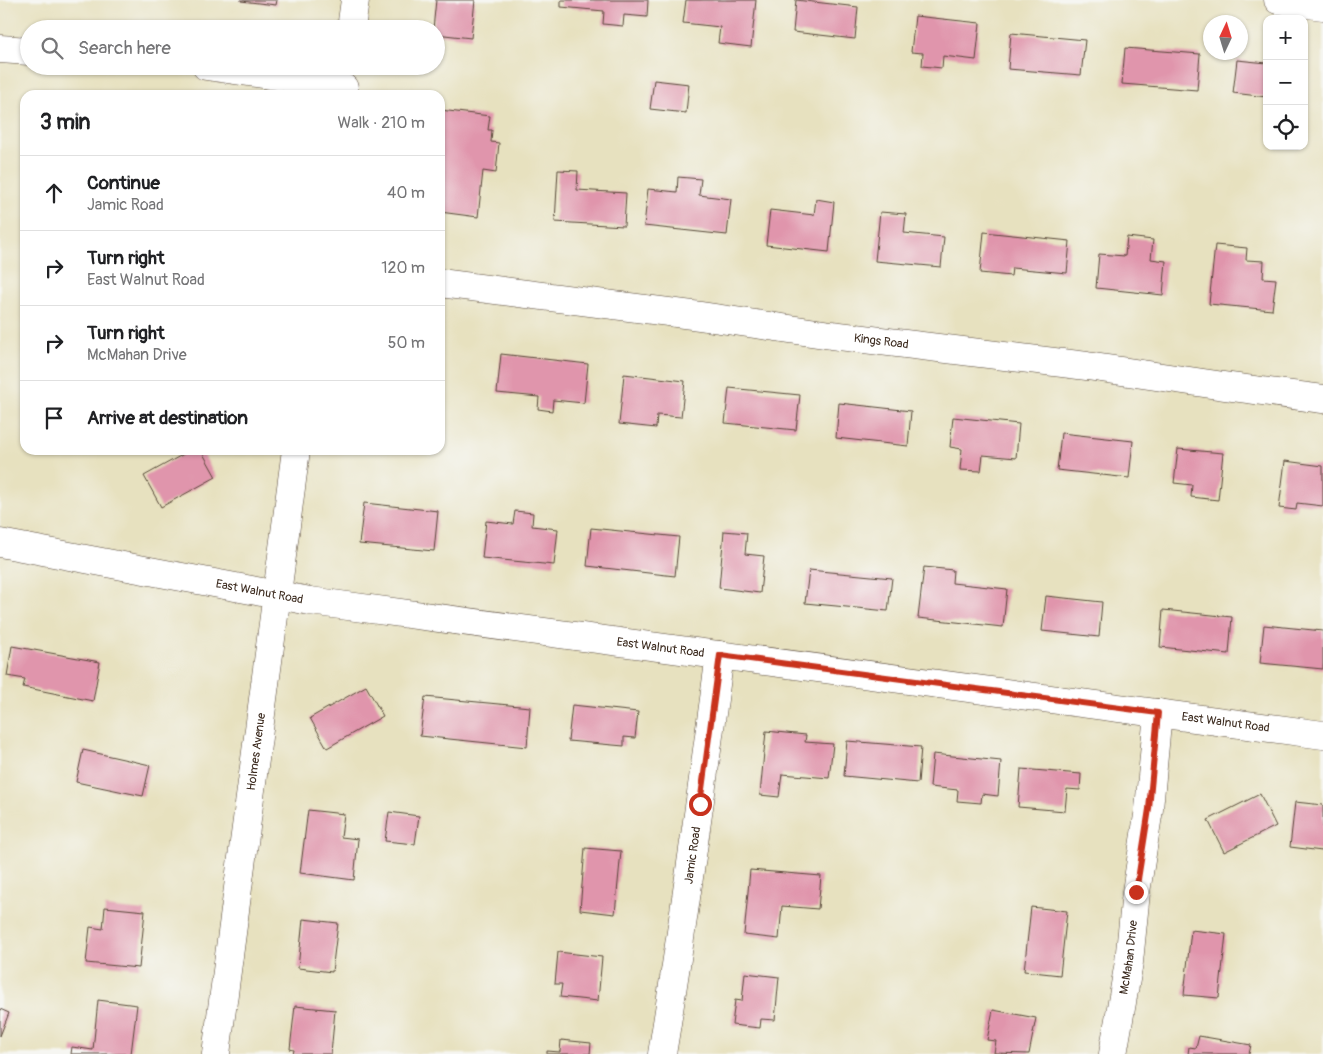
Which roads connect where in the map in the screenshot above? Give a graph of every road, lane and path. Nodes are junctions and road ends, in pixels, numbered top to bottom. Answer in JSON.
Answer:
{"nodes":[{"id":1,"x":355,"y":0,"type":"edge"},
{"id":2,"x":1278,"y":0,"type":"edge"},
{"id":3,"x":1323,"y":6,"type":"edge"},
{"id":4,"x":352,"y":20,"type":"edge"},
{"id":5,"x":0,"y":49,"type":"edge"},
{"id":6,"x":20,"y":50,"type":"edge"},
{"id":7,"x":270,"y":75,"type":"edge"},
{"id":8,"x":344,"y":83,"type":"edge"},
{"id":9,"x":445,"y":284,"type":"edge"},
{"id":10,"x":1323,"y":399,"type":"edge"},
{"id":11,"x":295,"y":455,"type":"edge"},
{"id":12,"x":0,"y":543,"type":"edge"},
{"id":13,"x":276,"y":596,"type":"junction"},
{"id":14,"x":720,"y":655,"type":"junction"},
{"id":15,"x":1158,"y":713,"type":"junction"},
{"id":16,"x":1323,"y":735,"type":"edge"},
{"id":17,"x":216,"y":1054,"type":"edge"},
{"id":18,"x":662,"y":1054,"type":"edge"},
{"id":19,"x":1113,"y":1054,"type":"edge"}],
"edges":[{"from":1,"to":4,"type":"street"},
{"from":2,"to":3,"type":"street"},
{"from":5,"to":6,"type":"street"},
{"from":7,"to":8,"type":"street"},
{"from":9,"to":10,"type":"street","name":"Kings Road"},
{"from":11,"to":13,"type":"street","name":"Holmes Avenue"},
{"from":12,"to":13,"type":"street","name":"East Walnut Road"},
{"from":13,"to":14,"type":"street","name":"East Walnut Road"},
{"from":13,"to":17,"type":"street","name":"Holmes Avenue"},
{"from":14,"to":15,"type":"street","name":"East Walnut Road"},
{"from":14,"to":18,"type":"street","name":"Jamic Road"},
{"from":15,"to":16,"type":"street","name":"East Walnut Road"},
{"from":15,"to":19,"type":"street","name":"McMahan Drive"}]}
